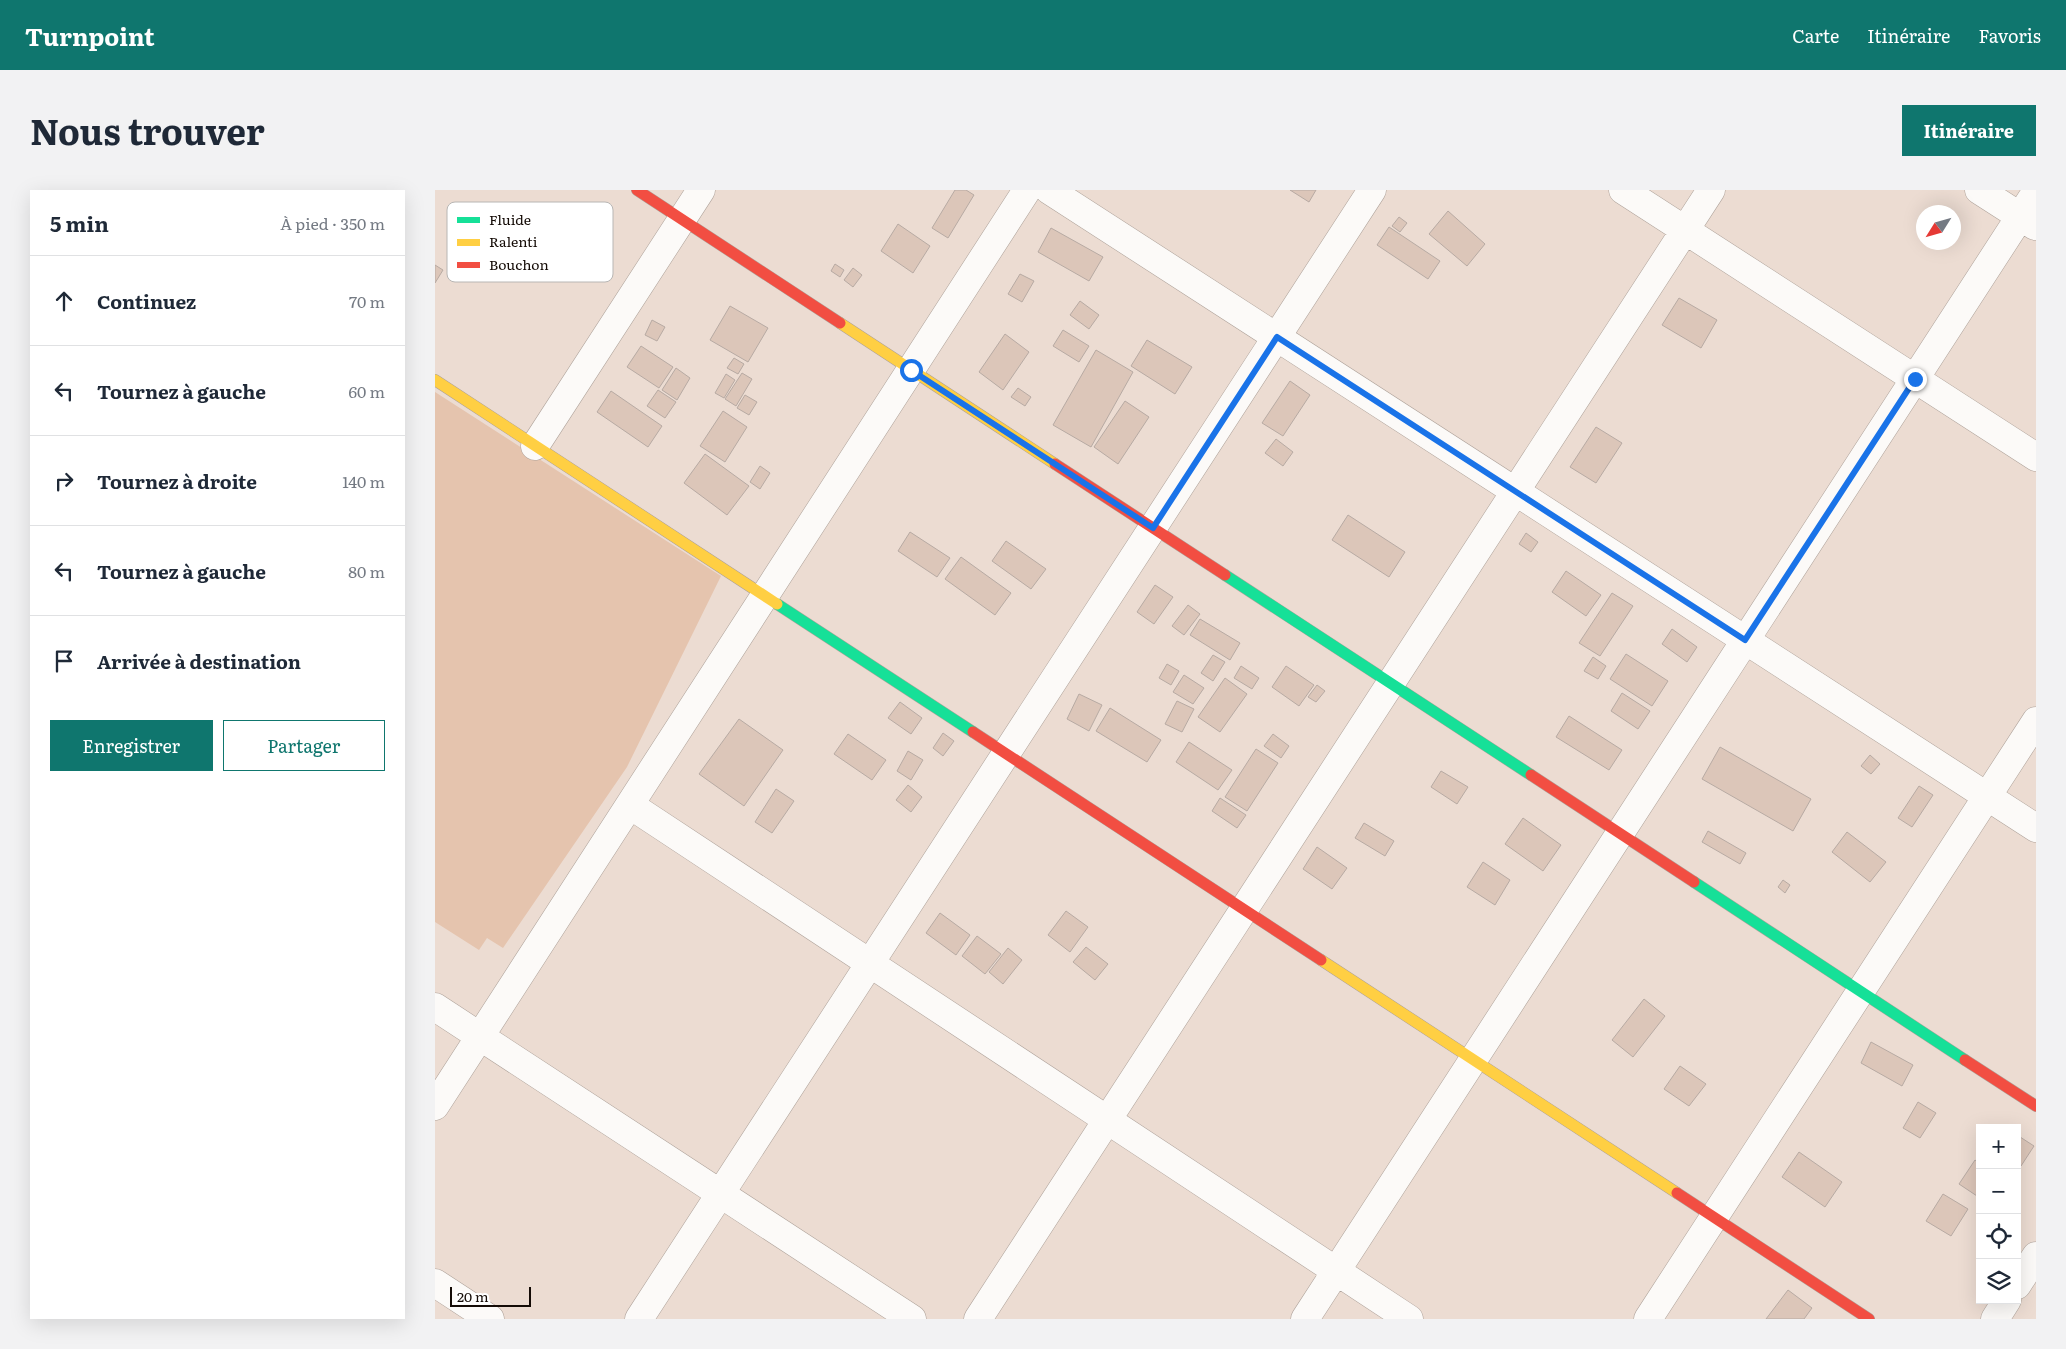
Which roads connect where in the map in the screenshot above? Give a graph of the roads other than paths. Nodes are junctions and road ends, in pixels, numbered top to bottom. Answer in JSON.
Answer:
{"nodes":[{"id":1,"x":637,"y":190,"type":"edge"},
{"id":2,"x":701,"y":190,"type":"edge"},
{"id":3,"x":1027,"y":190,"type":"edge"},
{"id":4,"x":1049,"y":190,"type":"edge"},
{"id":5,"x":1372,"y":190,"type":"edge"},
{"id":6,"x":1623,"y":190,"type":"edge"},
{"id":7,"x":1711,"y":190,"type":"edge"},
{"id":8,"x":1979,"y":190,"type":"edge"},
{"id":9,"x":2036,"y":192,"type":"edge"},
{"id":10,"x":682,"y":220,"type":"junction"},
{"id":11,"x":2028,"y":222,"type":"edge"},
{"id":12,"x":1685,"y":230,"type":"junction"},
{"id":13,"x":1277,"y":337,"type":"junction"},
{"id":14,"x":911,"y":370,"type":"junction"},
{"id":15,"x":1915,"y":379,"type":"junction"},
{"id":16,"x":435,"y":380,"type":"edge"},
{"id":17,"x":535,"y":446,"type":"junction"},
{"id":18,"x":2036,"y":457,"type":"edge"},
{"id":19,"x":1515,"y":491,"type":"junction"},
{"id":20,"x":1153,"y":528,"type":"junction"},
{"id":21,"x":765,"y":596,"type":"junction"},
{"id":22,"x":1745,"y":640,"type":"junction"},
{"id":23,"x":1390,"y":684,"type":"junction"},
{"id":24,"x":2036,"y":721,"type":"edge"},
{"id":25,"x":1006,"y":754,"type":"junction"},
{"id":26,"x":1987,"y":797,"type":"junction"},
{"id":27,"x":630,"y":805,"type":"junction"},
{"id":28,"x":2036,"y":828,"type":"edge"},
{"id":29,"x":1619,"y":834,"type":"junction"},
{"id":30,"x":1243,"y":910,"type":"junction"},
{"id":31,"x":870,"y":963,"type":"junction"},
{"id":32,"x":1860,"y":991,"type":"junction"},
{"id":33,"x":435,"y":1007,"type":"edge"},
{"id":34,"x":480,"y":1036,"type":"junction"},
{"id":35,"x":1473,"y":1060,"type":"junction"},
{"id":36,"x":435,"y":1106,"type":"edge"},
{"id":37,"x":2036,"y":1106,"type":"edge"},
{"id":38,"x":1107,"y":1120,"type":"junction"},
{"id":39,"x":721,"y":1194,"type":"junction"},
{"id":40,"x":1714,"y":1217,"type":"junction"},
{"id":41,"x":2036,"y":1256,"type":"edge"},
{"id":42,"x":1336,"y":1271,"type":"junction"},
{"id":43,"x":2021,"y":1279,"type":"edge"},
{"id":44,"x":435,"y":1283,"type":"edge"},
{"id":45,"x":2004,"y":1304,"type":"edge"},
{"id":46,"x":490,"y":1319,"type":"edge"},
{"id":47,"x":639,"y":1319,"type":"edge"},
{"id":48,"x":912,"y":1319,"type":"edge"},
{"id":49,"x":977,"y":1319,"type":"edge"},
{"id":50,"x":1305,"y":1319,"type":"edge"},
{"id":51,"x":1409,"y":1319,"type":"edge"},
{"id":52,"x":1648,"y":1319,"type":"edge"},
{"id":53,"x":1869,"y":1319,"type":"edge"},
{"id":54,"x":1995,"y":1319,"type":"edge"}],
"edges":[{"from":1,"to":10,"type":"street"},
{"from":2,"to":10,"type":"street"},
{"from":3,"to":14,"type":"street"},
{"from":4,"to":13,"type":"street"},
{"from":5,"to":13,"type":"street"},
{"from":6,"to":12,"type":"street"},
{"from":7,"to":12,"type":"street"},
{"from":8,"to":11,"type":"street"},
{"from":9,"to":11,"type":"street"},
{"from":10,"to":14,"type":"street"},
{"from":10,"to":17,"type":"street"},
{"from":11,"to":15,"type":"street"},
{"from":12,"to":15,"type":"street"},
{"from":12,"to":19,"type":"street"},
{"from":13,"to":19,"type":"street"},
{"from":13,"to":20,"type":"street"},
{"from":14,"to":20,"type":"street"},
{"from":14,"to":21,"type":"street"},
{"from":15,"to":18,"type":"street"},
{"from":15,"to":22,"type":"street"},
{"from":16,"to":17,"type":"street"},
{"from":17,"to":21,"type":"street"},
{"from":19,"to":22,"type":"street"},
{"from":19,"to":23,"type":"street"},
{"from":20,"to":23,"type":"street"},
{"from":20,"to":25,"type":"street"},
{"from":21,"to":25,"type":"street"},
{"from":21,"to":27,"type":"street"},
{"from":22,"to":26,"type":"street"},
{"from":22,"to":29,"type":"street"},
{"from":23,"to":29,"type":"street"},
{"from":23,"to":30,"type":"street"},
{"from":24,"to":26,"type":"street"},
{"from":25,"to":30,"type":"street"},
{"from":25,"to":31,"type":"street"},
{"from":26,"to":28,"type":"street"},
{"from":26,"to":32,"type":"street"},
{"from":27,"to":31,"type":"street"},
{"from":27,"to":34,"type":"street"},
{"from":29,"to":32,"type":"street"},
{"from":29,"to":35,"type":"street"},
{"from":30,"to":35,"type":"street"},
{"from":30,"to":38,"type":"street"},
{"from":31,"to":38,"type":"street"},
{"from":31,"to":39,"type":"street"},
{"from":32,"to":37,"type":"street"},
{"from":32,"to":40,"type":"street"},
{"from":33,"to":34,"type":"street"},
{"from":34,"to":36,"type":"street"},
{"from":34,"to":39,"type":"street"},
{"from":35,"to":40,"type":"street"},
{"from":35,"to":42,"type":"street"},
{"from":38,"to":42,"type":"street"},
{"from":38,"to":49,"type":"street"},
{"from":39,"to":47,"type":"street"},
{"from":39,"to":48,"type":"street"},
{"from":40,"to":52,"type":"street"},
{"from":40,"to":53,"type":"street"},
{"from":41,"to":43,"type":"street"},
{"from":42,"to":50,"type":"street"},
{"from":42,"to":51,"type":"street"},
{"from":44,"to":46,"type":"street"},
{"from":45,"to":54,"type":"street"}]}
